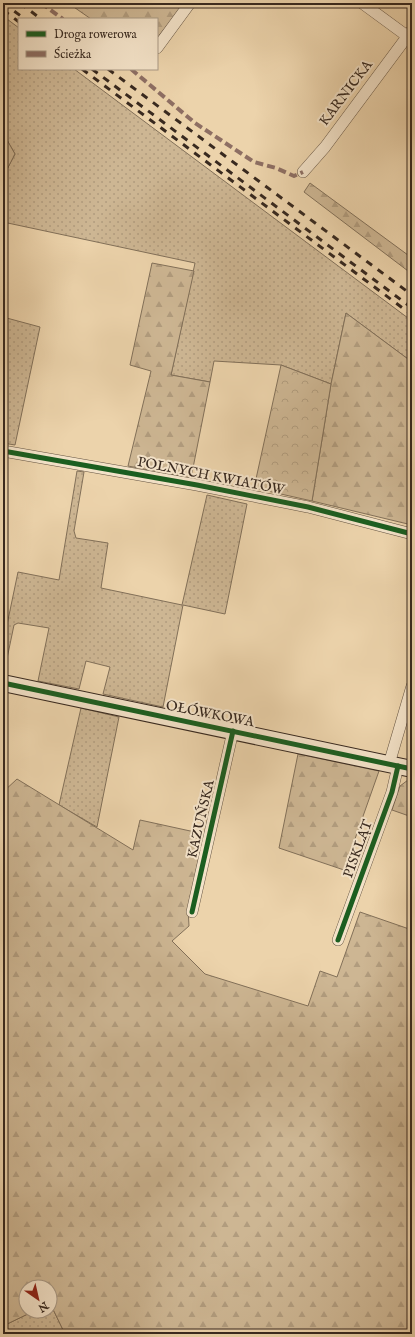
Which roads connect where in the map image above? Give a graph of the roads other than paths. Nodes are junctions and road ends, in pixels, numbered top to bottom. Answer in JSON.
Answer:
{"nodes":[{"id":1,"x":190,"y":3,"type":"edge"},
{"id":2,"x":362,"y":3,"type":"edge"},
{"id":3,"x":409,"y":33,"type":"edge"},
{"id":4,"x":158,"y":47,"type":"edge"},
{"id":5,"x":303,"y":172,"type":"dead end"},
{"id":6,"x":3,"y":451,"type":"edge"},
{"id":7,"x":412,"y":534,"type":"edge"},
{"id":8,"x":3,"y":683,"type":"edge"},
{"id":9,"x":412,"y":686,"type":"edge"},
{"id":10,"x":233,"y":731,"type":"junction"},
{"id":11,"x":400,"y":766,"type":"edge"},
{"id":12,"x":192,"y":912,"type":"dead end"},
{"id":13,"x":338,"y":940,"type":"dead end"}],
"edges":[{"from":1,"to":4,"type":"street"},
{"from":2,"to":3,"type":"street"},
{"from":3,"to":5,"type":"street","name":"KARNICKA"},
{"from":6,"to":7,"type":"street","name":"POLNYCH KWIATÓW"},
{"from":8,"to":10,"type":"street","name":"OŁÓWKOWA"},
{"from":9,"to":11,"type":"street","name":"PISKLĄT"},
{"from":10,"to":11,"type":"street","name":"OŁÓWKOWA"},
{"from":10,"to":12,"type":"street","name":"KAZUŃSKA"},
{"from":11,"to":13,"type":"street","name":"PISKLĄT"}]}
